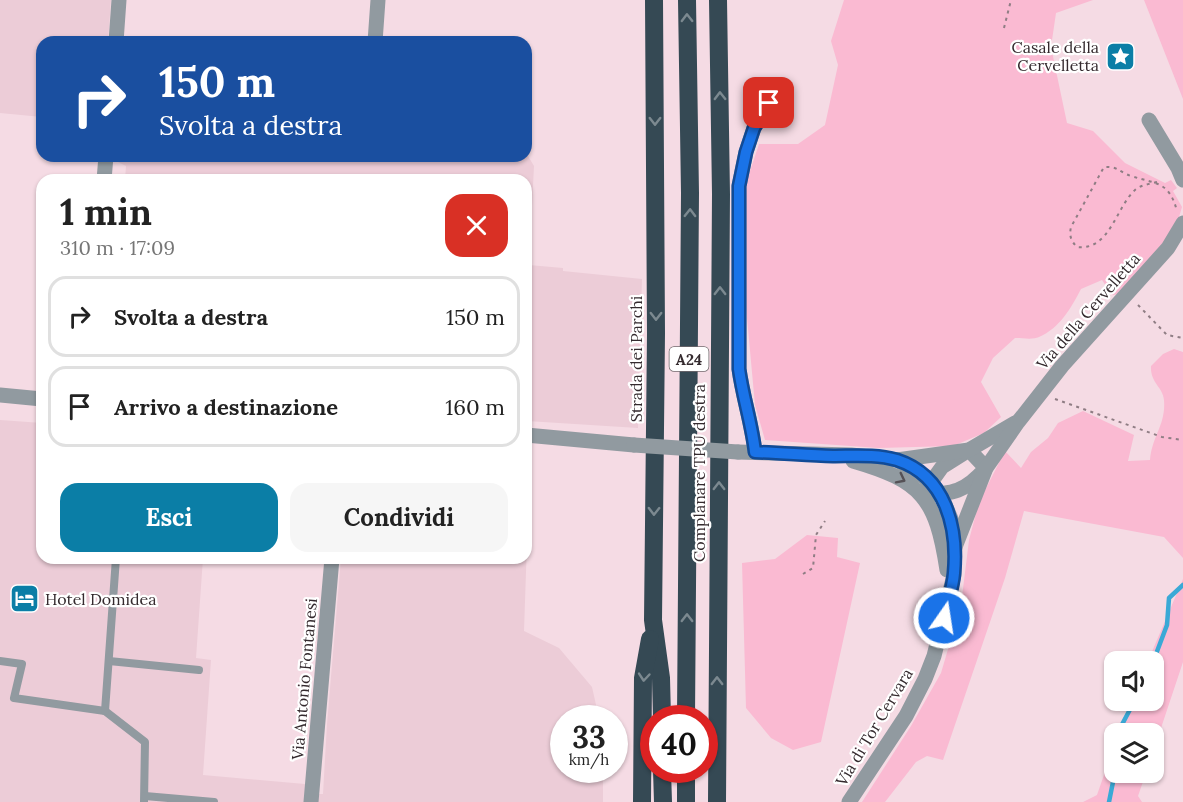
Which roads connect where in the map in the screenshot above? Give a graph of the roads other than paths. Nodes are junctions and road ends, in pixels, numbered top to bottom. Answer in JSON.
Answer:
{"nodes":[{"id":1,"x":119,"y":0,"type":"edge"},
{"id":2,"x":378,"y":0,"type":"edge"},
{"id":3,"x":654,"y":0,"type":"edge"},
{"id":4,"x":687,"y":0,"type":"edge"},
{"id":5,"x":718,"y":0,"type":"edge"},
{"id":6,"x":116,"y":36,"type":"edge"},
{"id":7,"x":375,"y":36,"type":"edge"},
{"id":8,"x":769,"y":103,"type":"dead end"},
{"id":9,"x":1149,"y":120,"type":"dead end"},
{"id":10,"x":1183,"y":180,"type":"edge"},
{"id":11,"x":1181,"y":227,"type":"edge"},
{"id":12,"x":0,"y":395,"type":"edge"},
{"id":13,"x":36,"y":398,"type":"edge"},
{"id":14,"x":1018,"y":422,"type":"junction"},
{"id":15,"x":532,"y":436,"type":"edge"},
{"id":16,"x":969,"y":450,"type":"junction"},
{"id":17,"x":755,"y":452,"type":"junction"},
{"id":18,"x":835,"y":456,"type":"junction"},
{"id":19,"x":897,"y":460,"type":"junction"},
{"id":20,"x":986,"y":468,"type":"junction"},
{"id":21,"x":926,"y":489,"type":"junction"},
{"id":22,"x":940,"y":495,"type":"junction"},
{"id":23,"x":955,"y":547,"type":"junction"},
{"id":24,"x":116,"y":564,"type":"edge"},
{"id":25,"x":331,"y":564,"type":"edge"},
{"id":26,"x":947,"y":601,"type":"junction"},
{"id":27,"x":653,"y":620,"type":"junction"},
{"id":28,"x":0,"y":661,"type":"edge"},
{"id":29,"x":109,"y":661,"type":"junction"},
{"id":30,"x":199,"y":670,"type":"dead end"},
{"id":31,"x":662,"y":705,"type":"edge"},
{"id":32,"x":686,"y":705,"type":"edge"},
{"id":33,"x":105,"y":711,"type":"junction"},
{"id":34,"x":662,"y":783,"type":"edge"},
{"id":35,"x":686,"y":783,"type":"edge"},
{"id":36,"x":145,"y":799,"type":"edge"},
{"id":37,"x":214,"y":802,"type":"edge"},
{"id":38,"x":311,"y":802,"type":"edge"},
{"id":39,"x":642,"y":802,"type":"edge"},
{"id":40,"x":663,"y":802,"type":"edge"},
{"id":41,"x":686,"y":802,"type":"edge"},
{"id":42,"x":717,"y":802,"type":"edge"},
{"id":43,"x":849,"y":802,"type":"edge"}],
"edges":[{"from":1,"to":6,"type":"street"},
{"from":2,"to":7,"type":"street"},
{"from":3,"to":27,"type":"highway","name":"Strada dei Parchi","number":"A24","one_way":true},
{"from":32,"to":4,"type":"highway","number":"A24","one_way":true},
{"from":42,"to":5,"type":"highway","name":"Complanare TPU destra","one_way":true},
{"from":8,"to":17,"type":"street"},
{"from":9,"to":10,"type":"street"},
{"from":11,"to":14,"type":"street","name":"Via della Cervelletta"},
{"from":12,"to":13,"type":"street"},
{"from":14,"to":16,"type":"street"},
{"from":14,"to":20,"type":"street","name":"Via della Cervelletta"},
{"from":15,"to":17,"type":"street","name":"Via di Tor Cervara","bridge":true},
{"from":16,"to":19,"type":"street"},
{"from":16,"to":20,"type":"street"},
{"from":16,"to":21,"type":"street"},
{"from":17,"to":18,"type":"street","name":"Via di Tor Cervara"},
{"from":18,"to":19,"type":"street","name":"Via di Tor Cervara"},
{"from":18,"to":21,"type":"street","name":"Via di Tor Cervara","one_way":true},
{"from":19,"to":21,"type":"street","name":"Via di Tor Cervara"},
{"from":20,"to":22,"type":"street"},
{"from":20,"to":23,"type":"street"},
{"from":21,"to":22,"type":"street"},
{"from":21,"to":26,"type":"street","name":"Via di Tor Cervara"},
{"from":22,"to":23,"type":"street","name":"Via di Tor Cervara"},
{"from":23,"to":26,"type":"street","name":"Via di Tor Cervara"},
{"from":24,"to":29,"type":"lane"},
{"from":25,"to":38,"type":"street","name":"Via Antonio Fontanesi"},
{"from":26,"to":43,"type":"street","name":"Via di Tor Cervara"},
{"from":27,"to":31,"type":"highway","name":"Strada dei Parchi","number":"A24"},
{"from":27,"to":39,"type":"highway","one_way":true},
{"from":28,"to":33,"type":"lane"},
{"from":29,"to":30,"type":"lane"},
{"from":29,"to":33,"type":"lane"},
{"from":33,"to":36,"type":"lane"},
{"from":34,"to":40,"type":"highway"},
{"from":35,"to":41,"type":"highway"},
{"from":36,"to":37,"type":"lane"}]}
